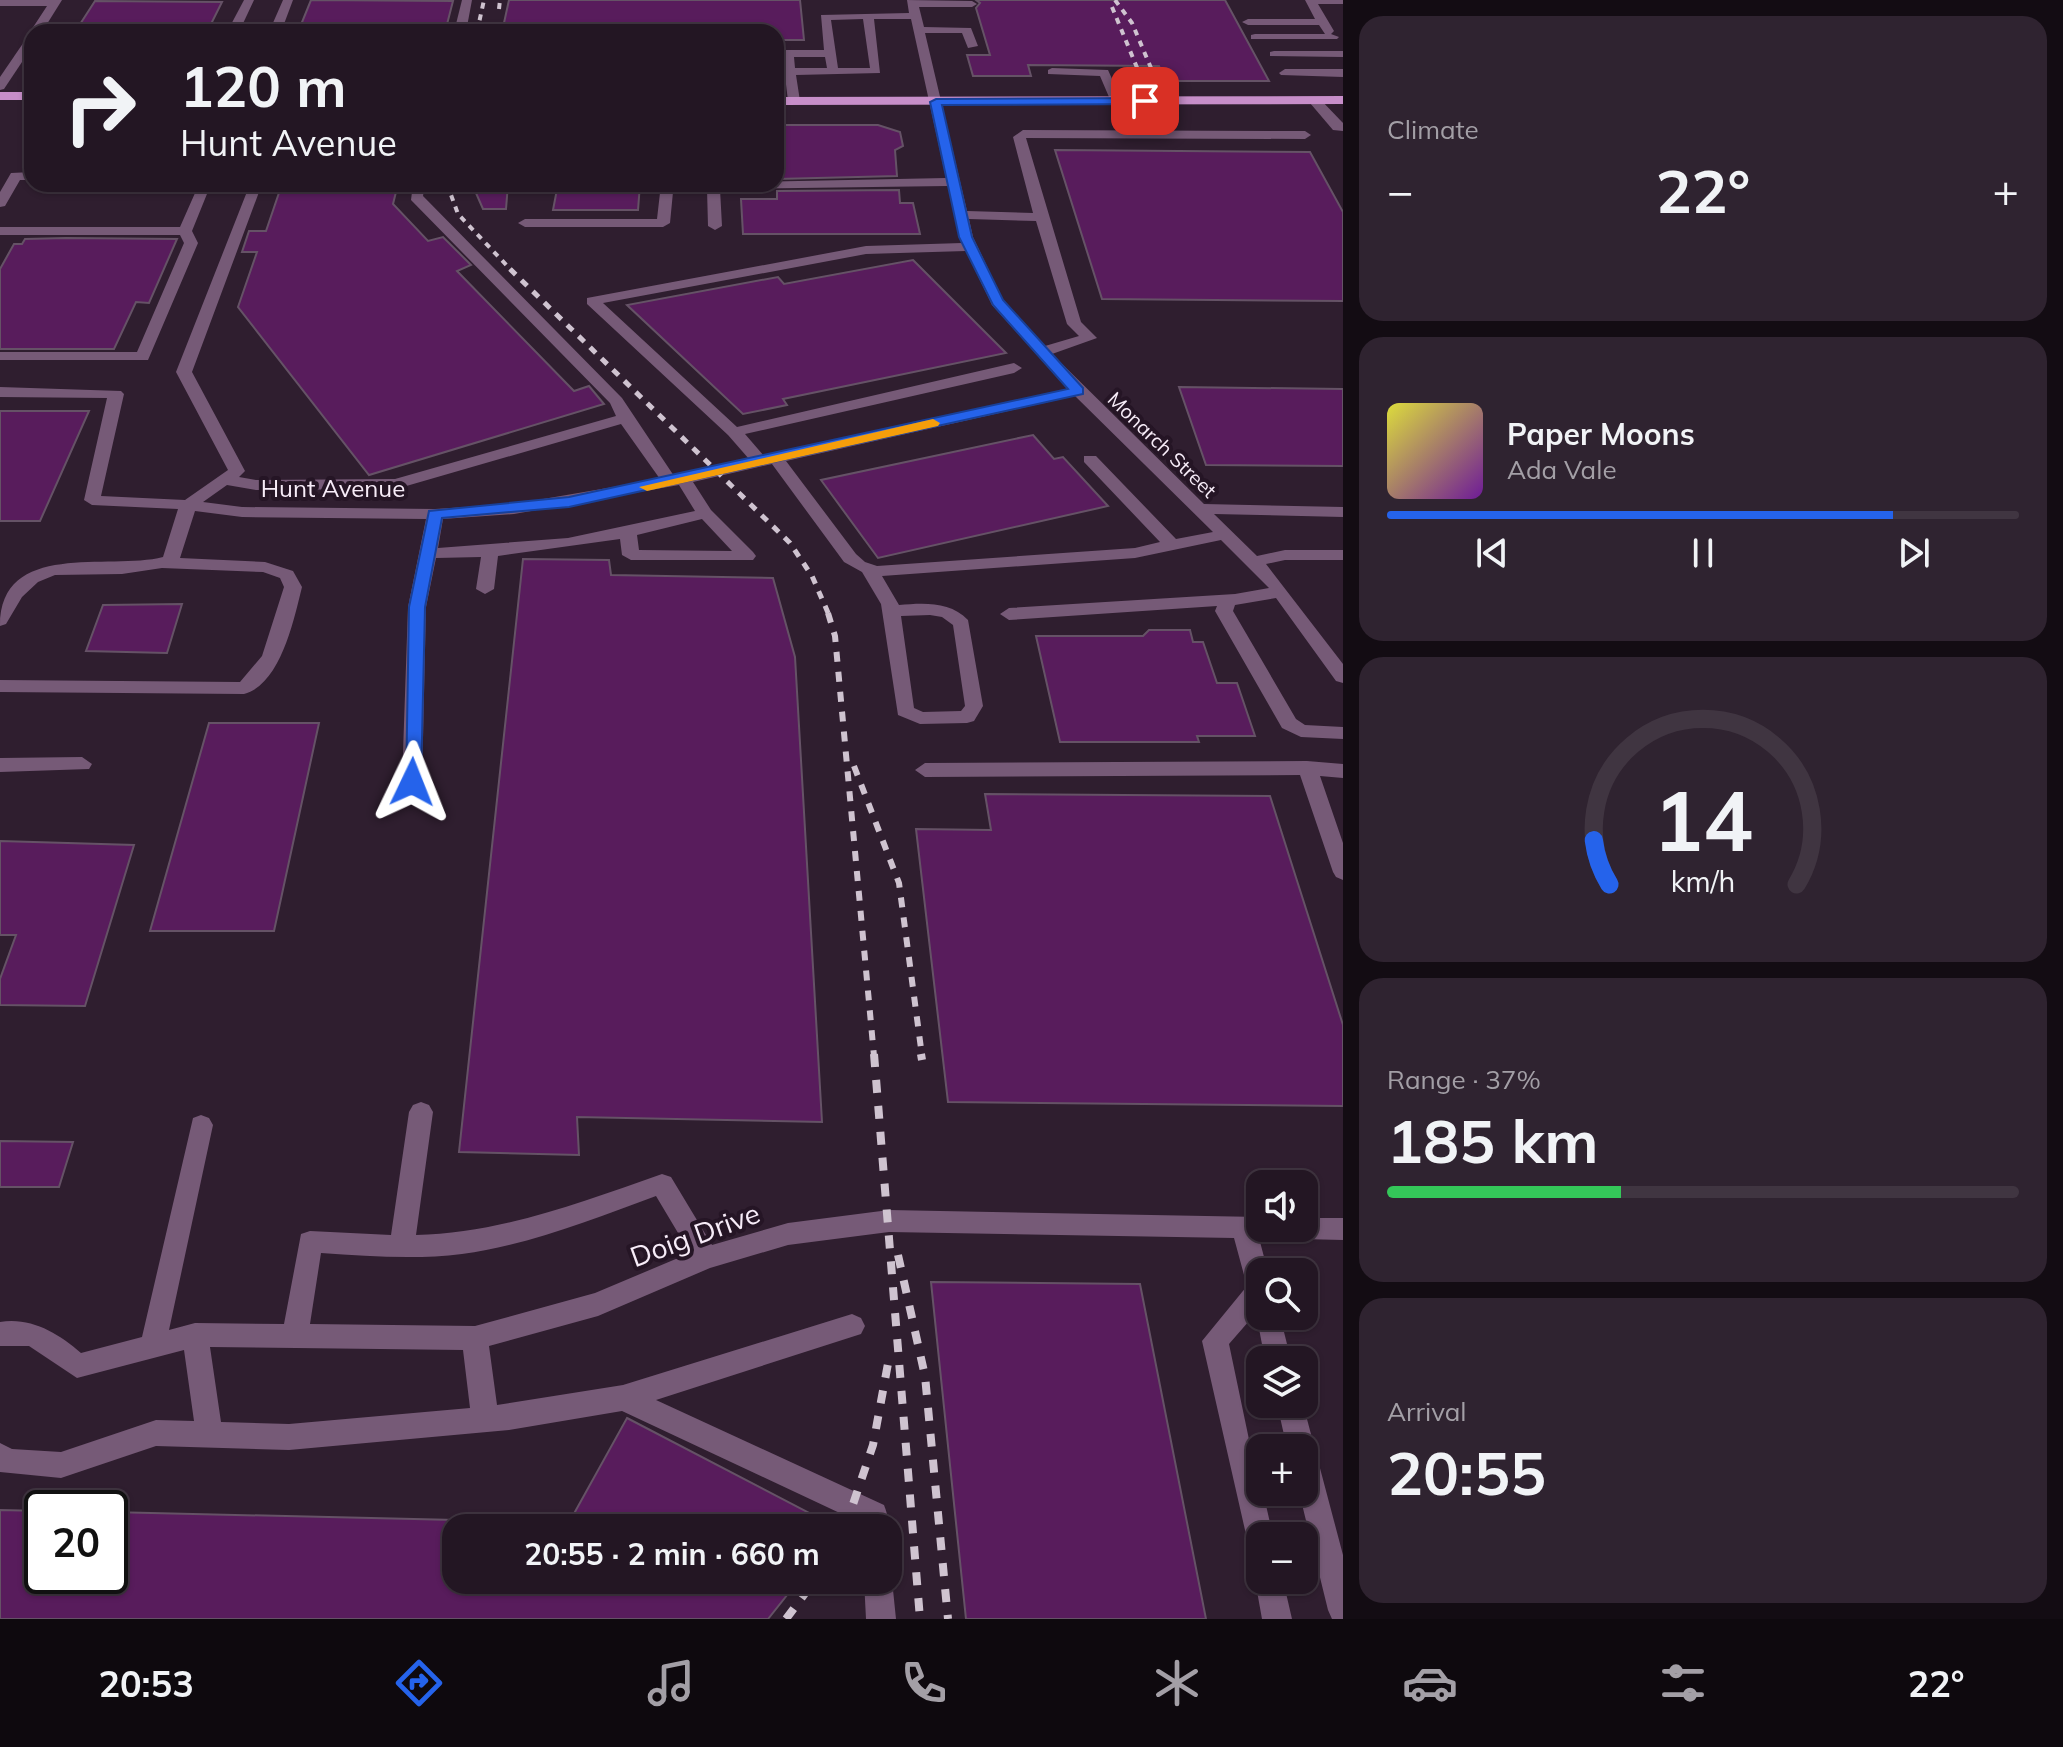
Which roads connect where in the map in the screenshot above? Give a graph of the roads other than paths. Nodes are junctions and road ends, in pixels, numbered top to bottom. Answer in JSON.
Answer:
{"nodes":[{"id":1,"x":249,"y":0,"type":"edge"},
{"id":2,"x":288,"y":0,"type":"edge"},
{"id":3,"x":467,"y":0,"type":"edge"},
{"id":4,"x":851,"y":0,"type":"edge"},
{"id":5,"x":1310,"y":0,"type":"edge"},
{"id":6,"x":56,"y":1,"type":"edge"},
{"id":7,"x":1343,"y":1,"type":"edge"},
{"id":8,"x":4,"y":3,"type":"edge"},
{"id":9,"x":972,"y":4,"type":"dead end"},
{"id":10,"x":914,"y":7,"type":"edge"},
{"id":11,"x":0,"y":14,"type":"edge"},
{"id":12,"x":868,"y":16,"type":"junction"},
{"id":13,"x":853,"y":17,"type":"junction"},
{"id":14,"x":1248,"y":22,"type":"dead end"},
{"id":15,"x":1323,"y":22,"type":"junction"},
{"id":16,"x":41,"y":24,"type":"edge"},
{"id":17,"x":237,"y":24,"type":"edge"},
{"id":18,"x":278,"y":24,"type":"edge"},
{"id":19,"x":462,"y":24,"type":"edge"},
{"id":20,"x":919,"y":30,"type":"junction"},
{"id":21,"x":1255,"y":37,"type":"dead end"},
{"id":22,"x":1333,"y":37,"type":"junction"},
{"id":23,"x":972,"y":46,"type":"dead end"},
{"id":24,"x":24,"y":50,"type":"edge"},
{"id":25,"x":784,"y":53,"type":"edge"},
{"id":26,"x":830,"y":54,"type":"junction"},
{"id":27,"x":1274,"y":54,"type":"dead end"},
{"id":28,"x":1343,"y":54,"type":"edge"},
{"id":29,"x":784,"y":58,"type":"edge"},
{"id":30,"x":784,"y":72,"type":"edge"},
{"id":31,"x":790,"y":72,"type":"junction"},
{"id":32,"x":833,"y":72,"type":"junction"},
{"id":33,"x":1052,"y":72,"type":"dead end"},
{"id":34,"x":1285,"y":73,"type":"dead end"},
{"id":35,"x":1343,"y":73,"type":"edge"},
{"id":36,"x":0,"y":86,"type":"edge"},
{"id":37,"x":0,"y":96,"type":"edge"},
{"id":38,"x":24,"y":96,"type":"edge"},
{"id":39,"x":1314,"y":100,"type":"junction"},
{"id":40,"x":1343,"y":100,"type":"edge"},
{"id":41,"x":784,"y":101,"type":"edge"},
{"id":42,"x":794,"y":101,"type":"junction"},
{"id":43,"x":1116,"y":101,"type":"junction"},
{"id":44,"x":936,"y":102,"type":"junction"},
{"id":45,"x":1343,"y":127,"type":"edge"},
{"id":46,"x":1305,"y":135,"type":"dead end"},
{"id":47,"x":24,"y":176,"type":"edge"},
{"id":48,"x":954,"y":182,"type":"junction"},
{"id":49,"x":784,"y":183,"type":"edge"},
{"id":50,"x":202,"y":192,"type":"edge"},
{"id":51,"x":253,"y":192,"type":"edge"},
{"id":52,"x":417,"y":192,"type":"edge"},
{"id":53,"x":666,"y":192,"type":"edge"},
{"id":54,"x":713,"y":192,"type":"edge"},
{"id":55,"x":0,"y":203,"type":"edge"},
{"id":56,"x":961,"y":215,"type":"junction"},
{"id":57,"x":1041,"y":217,"type":"junction"},
{"id":58,"x":525,"y":223,"type":"dead end"},
{"id":59,"x":715,"y":226,"type":"dead end"},
{"id":60,"x":0,"y":231,"type":"edge"},
{"id":61,"x":185,"y":231,"type":"junction"},
{"id":62,"x":970,"y":247,"type":"junction"},
{"id":63,"x":1042,"y":352,"type":"junction"},
{"id":64,"x":0,"y":356,"type":"edge"},
{"id":65,"x":1014,"y":368,"type":"dead end"},
{"id":66,"x":1078,"y":391,"type":"junction"},
{"id":67,"x":0,"y":392,"type":"edge"},
{"id":68,"x":625,"y":418,"type":"junction"},
{"id":69,"x":734,"y":432,"type":"junction"},
{"id":70,"x":1090,"y":459,"type":"dead end"},
{"id":71,"x":768,"y":460,"type":"junction"},
{"id":72,"x":224,"y":480,"type":"junction"},
{"id":73,"x":677,"y":481,"type":"junction"},
{"id":74,"x":188,"y":505,"type":"junction"},
{"id":75,"x":1198,"y":509,"type":"junction"},
{"id":76,"x":1343,"y":512,"type":"edge"},
{"id":77,"x":705,"y":513,"type":"junction"},
{"id":78,"x":435,"y":514,"type":"junction"},
{"id":79,"x":1225,"y":534,"type":"junction"},
{"id":80,"x":628,"y":535,"type":"junction"},
{"id":81,"x":1172,"y":545,"type":"junction"},
{"id":82,"x":429,"y":553,"type":"junction"},
{"id":83,"x":490,"y":553,"type":"junction"},
{"id":84,"x":1343,"y":555,"type":"edge"},
{"id":85,"x":1252,"y":562,"type":"junction"},
{"id":86,"x":164,"y":563,"type":"junction"},
{"id":87,"x":869,"y":569,"type":"junction"},
{"id":88,"x":485,"y":589,"type":"dead end"},
{"id":89,"x":1280,"y":592,"type":"junction"},
{"id":90,"x":1232,"y":599,"type":"junction"},
{"id":91,"x":892,"y":611,"type":"junction"},
{"id":92,"x":1009,"y":614,"type":"dead end"},
{"id":93,"x":0,"y":620,"type":"edge"},
{"id":94,"x":1343,"y":677,"type":"edge"},
{"id":95,"x":0,"y":686,"type":"edge"},
{"id":96,"x":1343,"y":733,"type":"edge"},
{"id":97,"x":82,"y":764,"type":"dead end"},
{"id":98,"x":0,"y":765,"type":"edge"},
{"id":99,"x":1307,"y":768,"type":"junction"},
{"id":100,"x":925,"y":770,"type":"dead end"},
{"id":101,"x":1343,"y":771,"type":"edge"},
{"id":102,"x":412,"y":782,"type":"dead end"},
{"id":103,"x":1343,"y":872,"type":"edge"},
{"id":104,"x":421,"y":1112,"type":"dead end"},
{"id":105,"x":201,"y":1125,"type":"dead end"},
{"id":106,"x":1244,"y":1230,"type":"junction"},
{"id":107,"x":1342,"y":1231,"type":"edge"},
{"id":108,"x":402,"y":1245,"type":"junction"},
{"id":109,"x":706,"y":1258,"type":"junction"},
{"id":110,"x":852,"y":1326,"type":"dead end"},
{"id":111,"x":0,"y":1334,"type":"edge"},
{"id":112,"x":195,"y":1335,"type":"junction"},
{"id":113,"x":295,"y":1336,"type":"junction"},
{"id":114,"x":475,"y":1338,"type":"junction"},
{"id":115,"x":153,"y":1344,"type":"junction"},
{"id":116,"x":623,"y":1398,"type":"junction"},
{"id":117,"x":485,"y":1419,"type":"junction"},
{"id":118,"x":209,"y":1433,"type":"junction"},
{"id":119,"x":0,"y":1456,"type":"edge"},
{"id":120,"x":1316,"y":1506,"type":"edge"},
{"id":121,"x":872,"y":1514,"type":"edge"},
{"id":122,"x":1256,"y":1522,"type":"edge"},
{"id":123,"x":879,"y":1594,"type":"edge"},
{"id":124,"x":1272,"y":1594,"type":"edge"},
{"id":125,"x":1343,"y":1610,"type":"edge"},
{"id":126,"x":881,"y":1619,"type":"edge"},
{"id":127,"x":1277,"y":1619,"type":"edge"}],
"edges":[{"from":1,"to":17,"type":"street"},
{"from":2,"to":18,"type":"street"},
{"from":3,"to":19,"type":"street"},
{"from":4,"to":13,"type":"street"},
{"from":5,"to":7,"type":"street"},
{"from":5,"to":15,"type":"street"},
{"from":6,"to":8,"type":"street"},
{"from":6,"to":16,"type":"street"},
{"from":8,"to":11,"type":"street"},
{"from":9,"to":10,"type":"street"},
{"from":10,"to":12,"type":"street"},
{"from":10,"to":20,"type":"street","name":"Monarch Street"},
{"from":12,"to":13,"type":"street"},
{"from":12,"to":32,"type":"street"},
{"from":13,"to":26,"type":"street"},
{"from":14,"to":15,"type":"street"},
{"from":15,"to":22,"type":"street"},
{"from":20,"to":23,"type":"street"},
{"from":20,"to":44,"type":"street","name":"Monarch Street"},
{"from":21,"to":22,"type":"street"},
{"from":22,"to":28,"type":"street"},
{"from":24,"to":36,"type":"street"},
{"from":25,"to":26,"type":"street"},
{"from":26,"to":32,"type":"street"},
{"from":27,"to":28,"type":"street"},
{"from":29,"to":31,"type":"street"},
{"from":30,"to":31,"type":"street"},
{"from":31,"to":32,"type":"street"},
{"from":31,"to":42,"type":"street"},
{"from":33,"to":43,"type":"street"},
{"from":34,"to":35,"type":"street"},
{"from":37,"to":38,"type":"main road"},
{"from":39,"to":40,"type":"main road"},
{"from":39,"to":43,"type":"main road"},
{"from":39,"to":45,"type":"street"},
{"from":41,"to":42,"type":"main road"},
{"from":42,"to":44,"type":"main road"},
{"from":43,"to":44,"type":"main road"},
{"from":44,"to":48,"type":"street","name":"Monarch Street"},
{"from":46,"to":57,"type":"street"},
{"from":47,"to":55,"type":"street"},
{"from":48,"to":49,"type":"street"},
{"from":48,"to":56,"type":"street","name":"Monarch Street"},
{"from":50,"to":61,"type":"street"},
{"from":51,"to":72,"type":"street"},
{"from":52,"to":68,"type":"street"},
{"from":53,"to":58,"type":"street"},
{"from":54,"to":59,"type":"street"},
{"from":56,"to":57,"type":"street"},
{"from":56,"to":62,"type":"street","name":"Monarch Street"},
{"from":57,"to":63,"type":"street"},
{"from":60,"to":61,"type":"street"},
{"from":61,"to":64,"type":"street"},
{"from":62,"to":63,"type":"street","name":"Monarch Street"},
{"from":62,"to":69,"type":"street"},
{"from":63,"to":66,"type":"street","name":"Monarch Street"},
{"from":65,"to":69,"type":"street"},
{"from":66,"to":71,"type":"street","name":"Hunt Avenue"},
{"from":66,"to":75,"type":"street","name":"Monarch Street"},
{"from":67,"to":74,"type":"street","name":"Hunt Avenue"},
{"from":68,"to":72,"type":"street"},
{"from":68,"to":73,"type":"street"},
{"from":69,"to":71,"type":"street"},
{"from":70,"to":81,"type":"street"},
{"from":71,"to":73,"type":"street","name":"Hunt Avenue"},
{"from":71,"to":87,"type":"street"},
{"from":72,"to":74,"type":"street"},
{"from":73,"to":77,"type":"street"},
{"from":73,"to":78,"type":"street","name":"Hunt Avenue"},
{"from":74,"to":78,"type":"street","name":"Hunt Avenue"},
{"from":74,"to":86,"type":"street"},
{"from":75,"to":76,"type":"street"},
{"from":75,"to":79,"type":"street","name":"Monarch Street"},
{"from":77,"to":80,"type":"street"},
{"from":77,"to":80,"type":"street"},
{"from":78,"to":82,"type":"street"},
{"from":79,"to":81,"type":"street"},
{"from":79,"to":85,"type":"street","name":"Monarch Street"},
{"from":80,"to":83,"type":"street"},
{"from":81,"to":87,"type":"street"},
{"from":82,"to":83,"type":"street"},
{"from":82,"to":102,"type":"street"},
{"from":83,"to":88,"type":"street"},
{"from":84,"to":85,"type":"street"},
{"from":85,"to":89,"type":"street","name":"Monarch Street"},
{"from":86,"to":93,"type":"street"},
{"from":86,"to":95,"type":"street"},
{"from":87,"to":91,"type":"street"},
{"from":89,"to":90,"type":"street"},
{"from":89,"to":94,"type":"street","name":"Monarch Street"},
{"from":90,"to":92,"type":"street"},
{"from":90,"to":96,"type":"street"},
{"from":91,"to":91,"type":"street"},
{"from":97,"to":98,"type":"street"},
{"from":99,"to":100,"type":"street"},
{"from":99,"to":101,"type":"street"},
{"from":99,"to":103,"type":"street"},
{"from":104,"to":108,"type":"street"},
{"from":105,"to":115,"type":"street"},
{"from":106,"to":107,"type":"street","name":"Doig Drive"},
{"from":106,"to":109,"type":"street","name":"Doig Drive"},
{"from":106,"to":122,"type":"street"},
{"from":108,"to":109,"type":"street"},
{"from":108,"to":113,"type":"street"},
{"from":109,"to":114,"type":"street","name":"Doig Drive"},
{"from":110,"to":116,"type":"street"},
{"from":111,"to":115,"type":"street","name":"Doig Drive"},
{"from":112,"to":113,"type":"street","name":"Doig Drive"},
{"from":112,"to":115,"type":"street","name":"Doig Drive"},
{"from":112,"to":118,"type":"street"},
{"from":113,"to":114,"type":"street","name":"Doig Drive"},
{"from":114,"to":117,"type":"street"},
{"from":116,"to":117,"type":"street"},
{"from":116,"to":121,"type":"street"},
{"from":117,"to":118,"type":"street"},
{"from":118,"to":119,"type":"street"},
{"from":120,"to":125,"type":"street"},
{"from":123,"to":126,"type":"street"},
{"from":124,"to":127,"type":"street"}]}
